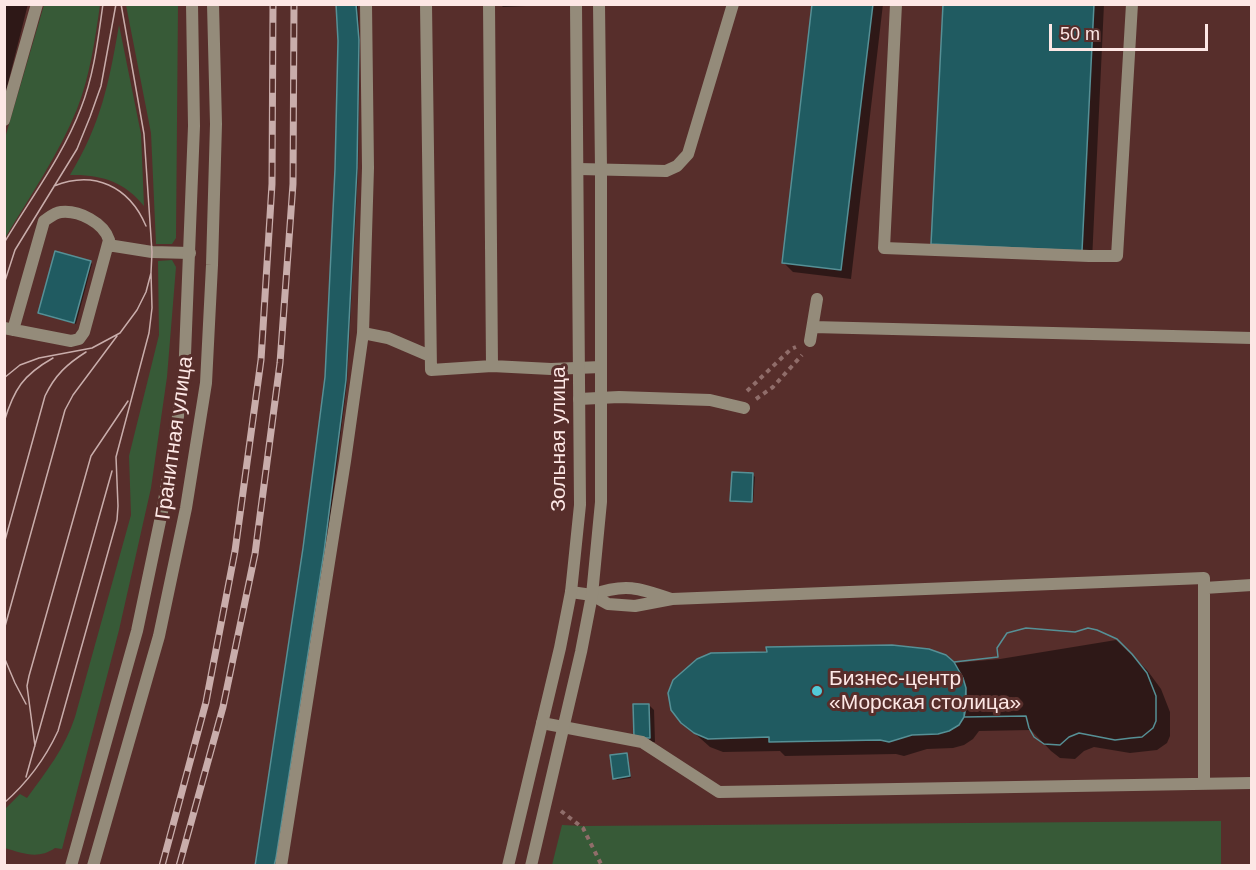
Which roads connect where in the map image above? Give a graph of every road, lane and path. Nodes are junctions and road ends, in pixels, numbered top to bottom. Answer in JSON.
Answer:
{"nodes":[{"id":1,"x":37,"y":4,"type":"edge"},
{"id":2,"x":192,"y":4,"type":"edge"},
{"id":3,"x":213,"y":4,"type":"edge"},
{"id":4,"x":366,"y":4,"type":"edge"},
{"id":5,"x":426,"y":4,"type":"edge"},
{"id":6,"x":489,"y":4,"type":"edge"},
{"id":7,"x":576,"y":4,"type":"edge"},
{"id":8,"x":599,"y":4,"type":"edge"},
{"id":9,"x":733,"y":4,"type":"edge"},
{"id":10,"x":896,"y":4,"type":"edge"},
{"id":11,"x":1132,"y":4,"type":"edge"},
{"id":12,"x":4,"y":120,"type":"edge"},
{"id":13,"x":579,"y":169,"type":"junction"},
{"id":14,"x":601,"y":169,"type":"junction"},
{"id":15,"x":108,"y":245,"type":"junction"},
{"id":16,"x":189,"y":253,"type":"junction"},
{"id":17,"x":817,"y":299,"type":"dead end"},
{"id":18,"x":813,"y":327,"type":"junction"},
{"id":19,"x":9,"y":329,"type":"edge"},
{"id":20,"x":363,"y":333,"type":"junction"},
{"id":21,"x":1251,"y":338,"type":"edge"},
{"id":22,"x":810,"y":341,"type":"junction"},
{"id":23,"x":430,"y":356,"type":"junction"},
{"id":24,"x":492,"y":366,"type":"junction"},
{"id":25,"x":601,"y":367,"type":"junction"},
{"id":26,"x":579,"y":368,"type":"junction"},
{"id":27,"x":602,"y":398,"type":"junction"},
{"id":28,"x":579,"y":399,"type":"junction"},
{"id":29,"x":730,"y":405,"type":"junction"},
{"id":30,"x":744,"y":408,"type":"joint"},
{"id":31,"x":1251,"y":585,"type":"edge"},
{"id":32,"x":1204,"y":588,"type":"junction"},
{"id":33,"x":571,"y":592,"type":"junction"},
{"id":34,"x":592,"y":595,"type":"junction"},
{"id":35,"x":672,"y":599,"type":"junction"},
{"id":36,"x":542,"y":723,"type":"junction"},
{"id":37,"x":563,"y":728,"type":"junction"},
{"id":38,"x":1251,"y":783,"type":"edge"},
{"id":39,"x":1203,"y":784,"type":"junction"},
{"id":40,"x":561,"y":811,"type":"dead end"},
{"id":41,"x":71,"y":866,"type":"edge"},
{"id":42,"x":93,"y":866,"type":"edge"},
{"id":43,"x":281,"y":866,"type":"edge"},
{"id":44,"x":508,"y":866,"type":"edge"},
{"id":45,"x":531,"y":866,"type":"edge"},
{"id":46,"x":602,"y":866,"type":"edge"}],
"edges":[{"from":1,"to":12,"type":"street"},
{"from":2,"to":16,"type":"street","name":"Гранитная улица"},
{"from":3,"to":42,"type":"street","name":"Гранитная улица"},
{"from":4,"to":20,"type":"street"},
{"from":5,"to":23,"type":"street"},
{"from":6,"to":24,"type":"street"},
{"from":7,"to":13,"type":"street","name":"Зольная улица"},
{"from":8,"to":14,"type":"street","name":"Зольная улица"},
{"from":9,"to":14,"type":"street"},
{"from":10,"to":11,"type":"street"},
{"from":13,"to":14,"type":"street"},
{"from":13,"to":26,"type":"street","name":"Зольная улица"},
{"from":14,"to":25,"type":"street","name":"Зольная улица"},
{"from":15,"to":16,"type":"street"},
{"from":15,"to":19,"type":"street"},
{"from":15,"to":19,"type":"street"},
{"from":16,"to":41,"type":"street","name":"Гранитная улица"},
{"from":17,"to":18,"type":"street"},
{"from":18,"to":21,"type":"street"},
{"from":18,"to":22,"type":"street"},
{"from":20,"to":23,"type":"street"},
{"from":20,"to":43,"type":"street"},
{"from":22,"to":29,"type":"path"},
{"from":22,"to":30,"type":"path"},
{"from":23,"to":24,"type":"street"},
{"from":24,"to":26,"type":"street"},
{"from":25,"to":26,"type":"street"},
{"from":25,"to":27,"type":"street","name":"Зольная улица"},
{"from":26,"to":28,"type":"street","name":"Зольная улица"},
{"from":27,"to":28,"type":"street"},
{"from":27,"to":29,"type":"street"},
{"from":27,"to":34,"type":"street","name":"Зольная улица"},
{"from":28,"to":33,"type":"street","name":"Зольная улица"},
{"from":29,"to":30,"type":"street"},
{"from":31,"to":32,"type":"street"},
{"from":32,"to":35,"type":"street"},
{"from":32,"to":39,"type":"street"},
{"from":33,"to":34,"type":"street"},
{"from":33,"to":36,"type":"street","name":"Зольная улица"},
{"from":34,"to":35,"type":"street"},
{"from":34,"to":35,"type":"street"},
{"from":34,"to":37,"type":"street","name":"Зольная улица"},
{"from":36,"to":37,"type":"street"},
{"from":36,"to":44,"type":"street","name":"Зольная улица"},
{"from":37,"to":39,"type":"street"},
{"from":37,"to":45,"type":"street","name":"Зольная улица"},
{"from":38,"to":39,"type":"street"},
{"from":40,"to":46,"type":"path"}]}
